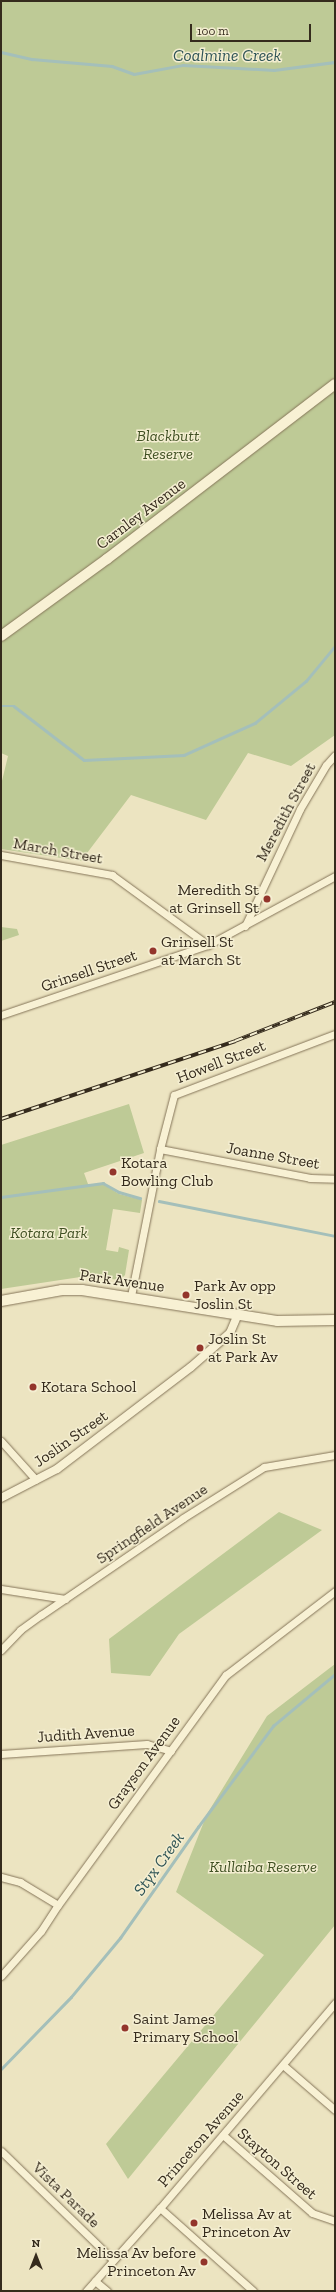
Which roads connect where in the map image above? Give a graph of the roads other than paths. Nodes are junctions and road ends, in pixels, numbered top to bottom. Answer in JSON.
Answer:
{"nodes":[{"id":1,"x":335,"y":384,"type":"edge"},
{"id":2,"x":1,"y":636,"type":"edge"},
{"id":3,"x":335,"y":756,"type":"edge"},
{"id":4,"x":1,"y":855,"type":"edge"},
{"id":5,"x":335,"y":876,"type":"edge"},
{"id":6,"x":244,"y":927,"type":"junction"},
{"id":7,"x":208,"y":945,"type":"junction"},
{"id":8,"x":1,"y":1015,"type":"edge"},
{"id":9,"x":335,"y":1034,"type":"edge"},
{"id":10,"x":160,"y":1149,"type":"junction"},
{"id":11,"x":335,"y":1179,"type":"edge"},
{"id":12,"x":131,"y":1296,"type":"junction"},
{"id":13,"x":1,"y":1301,"type":"edge"},
{"id":14,"x":238,"y":1314,"type":"junction"},
{"id":15,"x":335,"y":1320,"type":"edge"},
{"id":16,"x":1,"y":1441,"type":"edge"},
{"id":17,"x":335,"y":1455,"type":"edge"},
{"id":18,"x":36,"y":1480,"type":"junction"},
{"id":19,"x":1,"y":1498,"type":"edge"},
{"id":20,"x":1,"y":1589,"type":"edge"},
{"id":21,"x":335,"y":1591,"type":"edge"},
{"id":22,"x":65,"y":1599,"type":"junction"},
{"id":23,"x":1,"y":1650,"type":"edge"},
{"id":24,"x":171,"y":1751,"type":"junction"},
{"id":25,"x":1,"y":1754,"type":"edge"},
{"id":26,"x":1,"y":1877,"type":"edge"},
{"id":27,"x":58,"y":1905,"type":"junction"},
{"id":28,"x":1,"y":1976,"type":"edge"},
{"id":29,"x":335,"y":2003,"type":"edge"},
{"id":30,"x":283,"y":2065,"type":"junction"},
{"id":31,"x":335,"y":2110,"type":"edge"},
{"id":32,"x":222,"y":2135,"type":"junction"},
{"id":33,"x":1,"y":2151,"type":"edge"},
{"id":34,"x":160,"y":2208,"type":"junction"},
{"id":35,"x":335,"y":2221,"type":"edge"},
{"id":36,"x":112,"y":2259,"type":"junction"},
{"id":37,"x":95,"y":2281,"type":"junction"},
{"id":38,"x":86,"y":2291,"type":"edge"},
{"id":39,"x":106,"y":2291,"type":"edge"},
{"id":40,"x":253,"y":2291,"type":"edge"}],
"edges":[{"from":1,"to":2,"type":"main road","name":"Carnley Avenue"},
{"from":3,"to":6,"type":"street","name":"Meredith Street"},
{"from":4,"to":7,"type":"street","name":"March Street"},
{"from":5,"to":6,"type":"street","name":"Grinsell Street"},
{"from":6,"to":7,"type":"street","name":"Grinsell Street"},
{"from":7,"to":8,"type":"street","name":"Grinsell Street"},
{"from":9,"to":10,"type":"street","name":"Howell Street"},
{"from":10,"to":11,"type":"street","name":"Joanne Street"},
{"from":10,"to":12,"type":"street","name":"Howell Street"},
{"from":12,"to":13,"type":"main road","name":"Park Avenue"},
{"from":12,"to":14,"type":"main road","name":"Park Avenue"},
{"from":14,"to":15,"type":"main road","name":"Park Avenue"},
{"from":14,"to":18,"type":"street","name":"Joslin Street"},
{"from":16,"to":18,"type":"street"},
{"from":17,"to":22,"type":"street","name":"Springfield Avenue"},
{"from":18,"to":19,"type":"street","name":"Joslin Street"},
{"from":20,"to":22,"type":"street"},
{"from":21,"to":24,"type":"street","name":"Grayson Avenue"},
{"from":22,"to":23,"type":"street","name":"Springfield Avenue"},
{"from":24,"to":25,"type":"street","name":"Judith Avenue"},
{"from":24,"to":27,"type":"street","name":"Grayson Avenue"},
{"from":26,"to":27,"type":"street"},
{"from":27,"to":28,"type":"street","name":"Grayson Avenue"},
{"from":29,"to":30,"type":"street","name":"Princeton Avenue"},
{"from":30,"to":31,"type":"street"},
{"from":30,"to":32,"type":"street","name":"Princeton Avenue"},
{"from":32,"to":34,"type":"street","name":"Princeton Avenue"},
{"from":32,"to":35,"type":"street","name":"Stayton Street"},
{"from":33,"to":36,"type":"street","name":"Vista Parade"},
{"from":34,"to":36,"type":"street","name":"Princeton Avenue"},
{"from":34,"to":40,"type":"street"},
{"from":36,"to":37,"type":"street","name":"Princeton Avenue"},
{"from":37,"to":38,"type":"street","name":"Princeton Avenue"},
{"from":37,"to":39,"type":"street"}]}
